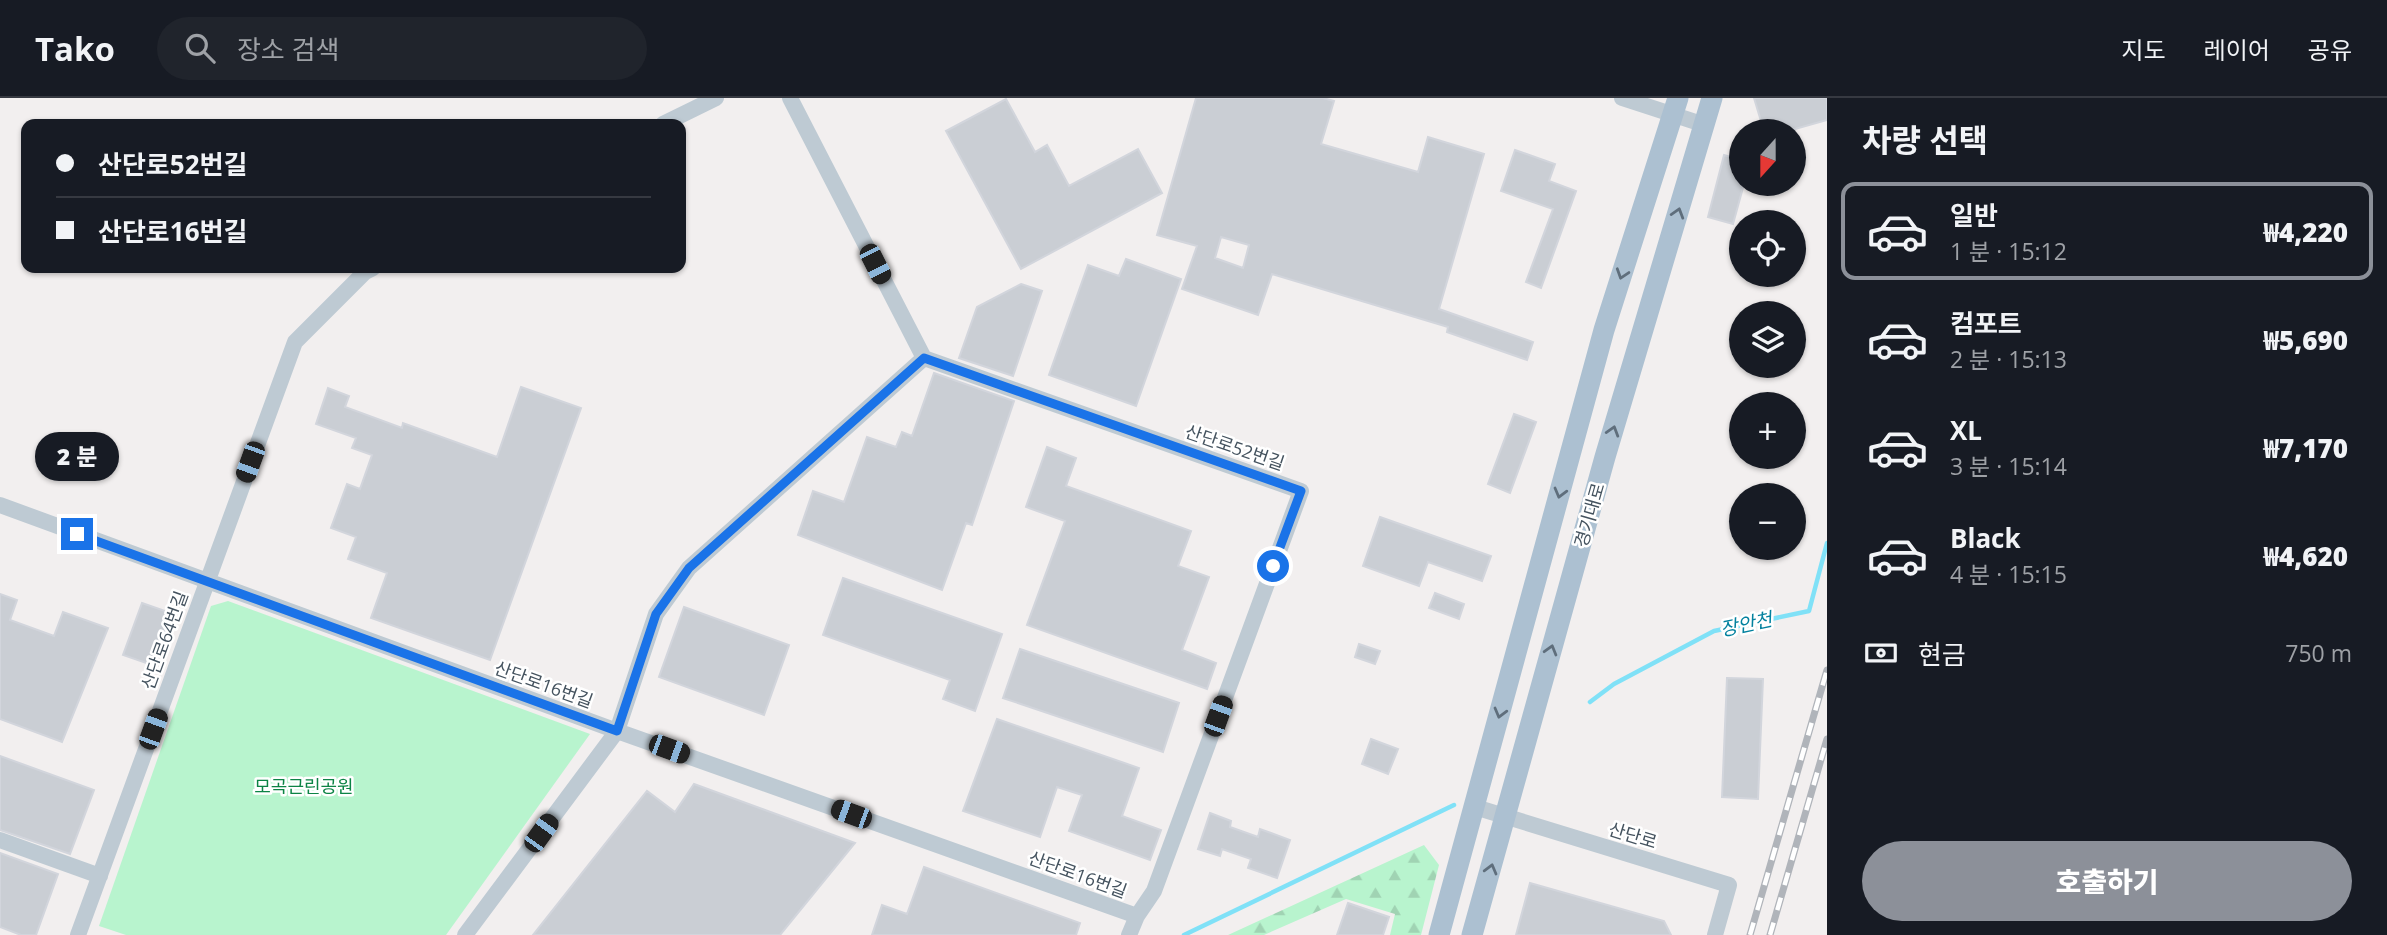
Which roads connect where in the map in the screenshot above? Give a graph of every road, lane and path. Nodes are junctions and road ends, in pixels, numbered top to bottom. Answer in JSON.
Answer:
{"nodes":[{"id":1,"x":716,"y":98,"type":"edge"},
{"id":2,"x":790,"y":98,"type":"edge"},
{"id":3,"x":1622,"y":98,"type":"edge"},
{"id":4,"x":1712,"y":98,"type":"edge"},
{"id":5,"x":1675,"y":107,"type":"edge"},
{"id":6,"x":673,"y":119,"type":"edge"},
{"id":7,"x":1705,"y":125,"type":"junction"},
{"id":8,"x":363,"y":273,"type":"edge"},
{"id":9,"x":924,"y":358,"type":"junction"},
{"id":10,"x":0,"y":505,"type":"edge"},
{"id":11,"x":206,"y":582,"type":"junction"},
{"id":12,"x":617,"y":731,"type":"junction"},
{"id":13,"x":1475,"y":807,"type":"junction"},
{"id":14,"x":1505,"y":815,"type":"junction"},
{"id":15,"x":0,"y":840,"type":"edge"},
{"id":16,"x":100,"y":876,"type":"junction"},
{"id":17,"x":1137,"y":916,"type":"junction"},
{"id":18,"x":78,"y":935,"type":"edge"},
{"id":19,"x":465,"y":935,"type":"edge"},
{"id":20,"x":1129,"y":935,"type":"edge"},
{"id":21,"x":1439,"y":935,"type":"edge"},
{"id":22,"x":1472,"y":935,"type":"edge"},
{"id":23,"x":1715,"y":935,"type":"edge"}],
"edges":[{"from":1,"to":6,"type":"street"},
{"from":2,"to":9,"type":"street"},
{"from":3,"to":5,"type":"street"},
{"from":4,"to":7,"type":"main road","name":"경기대로"},
{"from":5,"to":7,"type":"street"},
{"from":5,"to":13,"type":"main road","name":"경기대로","one_way":true},
{"from":14,"to":7,"type":"main road","name":"경기대로","one_way":true},
{"from":8,"to":11,"type":"street","name":"산단로64번길"},
{"from":9,"to":12,"type":"street"},
{"from":9,"to":17,"type":"street","name":"산단로52번길"},
{"from":10,"to":11,"type":"street","name":"산단로16번길"},
{"from":11,"to":12,"type":"street","name":"산단로16번길"},
{"from":11,"to":16,"type":"street","name":"산단로64번길"},
{"from":12,"to":17,"type":"street","name":"산단로16번길"},
{"from":12,"to":19,"type":"street"},
{"from":13,"to":14,"type":"street","name":"산단로"},
{"from":13,"to":21,"type":"main road","name":"경기대로"},
{"from":22,"to":14,"type":"main road","name":"경기대로","one_way":true},
{"from":14,"to":23,"type":"street","name":"산단로"},
{"from":15,"to":16,"type":"street"},
{"from":16,"to":18,"type":"street","name":"산단로64번길"},
{"from":17,"to":20,"type":"street","name":"산단로16번길"}]}
